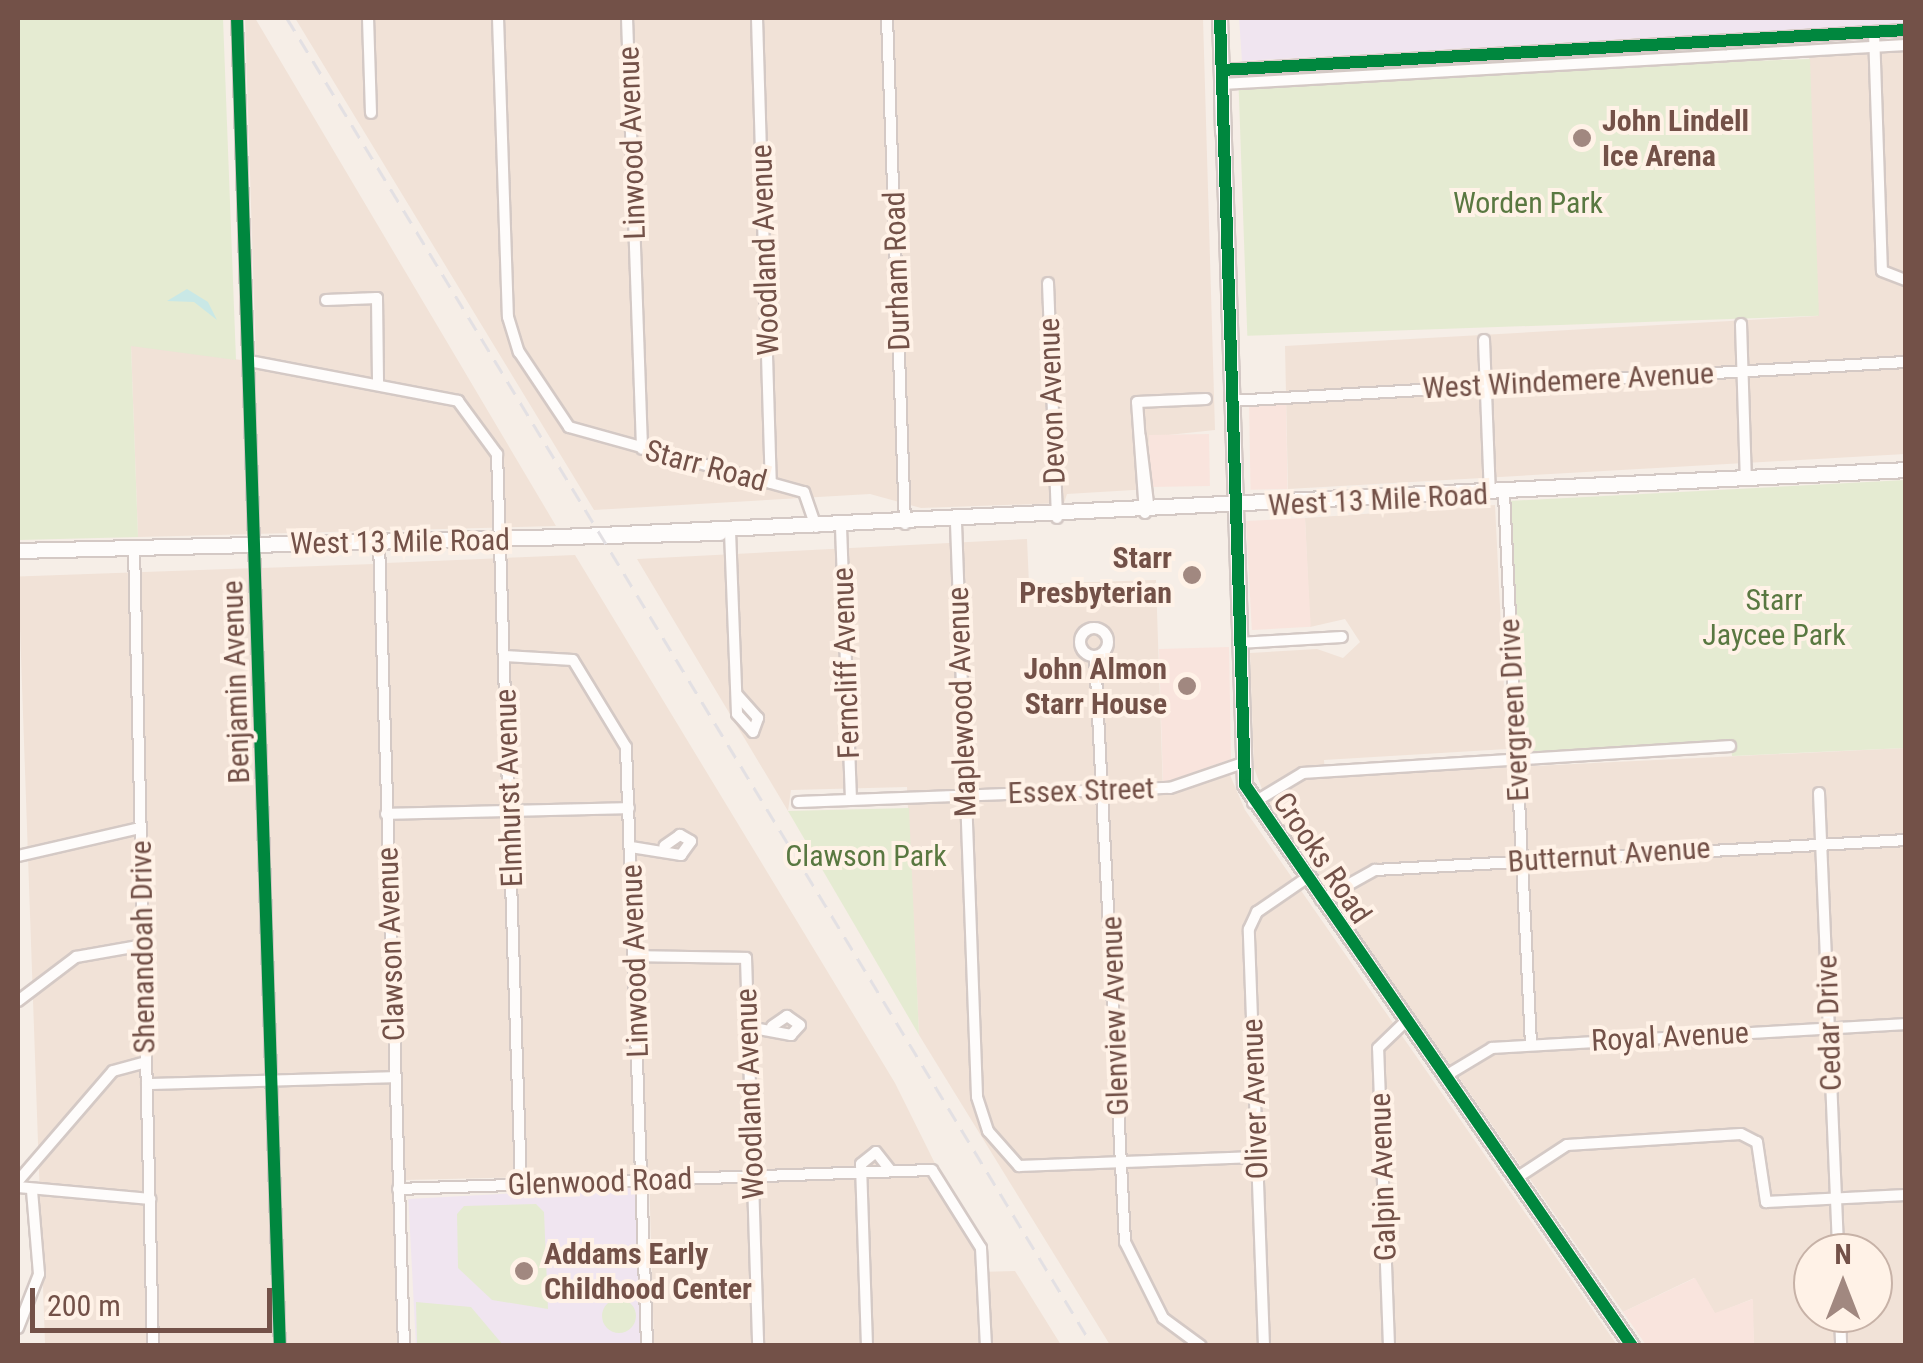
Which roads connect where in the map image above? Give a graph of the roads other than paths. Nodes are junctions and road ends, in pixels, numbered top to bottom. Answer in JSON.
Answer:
{"nodes":[{"id":1,"x":237,"y":18,"type":"edge"},
{"id":2,"x":368,"y":18,"type":"edge"},
{"id":3,"x":498,"y":18,"type":"edge"},
{"id":4,"x":627,"y":18,"type":"edge"},
{"id":5,"x":757,"y":18,"type":"edge"},
{"id":6,"x":887,"y":18,"type":"edge"},
{"id":7,"x":1220,"y":18,"type":"edge"},
{"id":8,"x":1906,"y":30,"type":"edge"},
{"id":9,"x":1874,"y":32,"type":"junction"},
{"id":10,"x":1768,"y":40,"type":"junction"},
{"id":11,"x":1692,"y":44,"type":"junction"},
{"id":12,"x":1906,"y":45,"type":"edge"},
{"id":13,"x":1874,"y":46,"type":"junction"},
{"id":14,"x":1606,"y":48,"type":"junction"},
{"id":15,"x":1558,"y":50,"type":"junction"},
{"id":16,"x":1769,"y":53,"type":"junction"},
{"id":17,"x":1428,"y":58,"type":"junction"},
{"id":18,"x":1694,"y":58,"type":"junction"},
{"id":19,"x":1607,"y":62,"type":"junction"},
{"id":20,"x":1346,"y":63,"type":"junction"},
{"id":21,"x":1559,"y":65,"type":"junction"},
{"id":22,"x":1265,"y":68,"type":"junction"},
{"id":23,"x":1428,"y":72,"type":"junction"},
{"id":24,"x":1222,"y":77,"type":"junction"},
{"id":25,"x":1340,"y":78,"type":"junction"},
{"id":26,"x":1267,"y":82,"type":"junction"},
{"id":27,"x":370,"y":113,"type":"dead end"},
{"id":28,"x":1906,"y":280,"type":"edge"},
{"id":29,"x":1048,"y":283,"type":"dead end"},
{"id":30,"x":326,"y":300,"type":"dead end"},
{"id":31,"x":1741,"y":324,"type":"dead end"},
{"id":32,"x":1484,"y":340,"type":"dead end"},
{"id":33,"x":249,"y":361,"type":"junction"},
{"id":34,"x":1906,"y":362,"type":"edge"},
{"id":35,"x":1743,"y":371,"type":"junction"},
{"id":36,"x":378,"y":382,"type":"junction"},
{"id":37,"x":1486,"y":386,"type":"junction"},
{"id":38,"x":1206,"y":399,"type":"dead end"},
{"id":39,"x":1231,"y":401,"type":"junction"},
{"id":40,"x":642,"y":449,"type":"junction"},
{"id":41,"x":1906,"y":470,"type":"edge"},
{"id":42,"x":1746,"y":479,"type":"junction"},
{"id":43,"x":771,"y":483,"type":"junction"},
{"id":44,"x":1497,"y":494,"type":"junction"},
{"id":45,"x":1231,"y":508,"type":"junction"},
{"id":46,"x":1146,"y":514,"type":"junction"},
{"id":47,"x":1057,"y":519,"type":"junction"},
{"id":48,"x":956,"y":522,"type":"junction"},
{"id":49,"x":905,"y":525,"type":"junction"},
{"id":50,"x":841,"y":527,"type":"junction"},
{"id":51,"x":816,"y":528,"type":"junction"},
{"id":52,"x":730,"y":531,"type":"junction"},
{"id":53,"x":502,"y":539,"type":"junction"},
{"id":54,"x":379,"y":542,"type":"junction"},
{"id":55,"x":256,"y":545,"type":"junction"},
{"id":56,"x":134,"y":548,"type":"junction"},
{"id":57,"x":18,"y":551,"type":"edge"},
{"id":58,"x":1342,"y":637,"type":"dead end"},
{"id":59,"x":1236,"y":643,"type":"junction"},
{"id":60,"x":505,"y":656,"type":"junction"},
{"id":61,"x":1095,"y":656,"type":"dead end"},
{"id":62,"x":737,"y":695,"type":"dead end"},
{"id":63,"x":1730,"y":746,"type":"dead end"},
{"id":64,"x":1516,"y":759,"type":"junction"},
{"id":65,"x":1240,"y":764,"type":"junction"},
{"id":66,"x":1106,"y":790,"type":"junction"},
{"id":67,"x":1819,"y":793,"type":"dead end"},
{"id":68,"x":966,"y":795,"type":"junction"},
{"id":69,"x":851,"y":800,"type":"junction"},
{"id":70,"x":798,"y":802,"type":"dead end"},
{"id":71,"x":1253,"y":803,"type":"junction"},
{"id":72,"x":629,"y":808,"type":"junction"},
{"id":73,"x":510,"y":812,"type":"junction"},
{"id":74,"x":386,"y":814,"type":"junction"},
{"id":75,"x":140,"y":828,"type":"junction"},
{"id":76,"x":1906,"y":840,"type":"edge"},
{"id":77,"x":1822,"y":843,"type":"junction"},
{"id":78,"x":664,"y":846,"type":"dead end"},
{"id":79,"x":631,"y":847,"type":"junction"},
{"id":80,"x":18,"y":856,"type":"edge"},
{"id":81,"x":1521,"y":861,"type":"junction"},
{"id":82,"x":1305,"y":879,"type":"junction"},
{"id":83,"x":1320,"y":901,"type":"junction"},
{"id":84,"x":144,"y":945,"type":"junction"},
{"id":85,"x":634,"y":956,"type":"junction"},
{"id":86,"x":18,"y":1000,"type":"edge"},
{"id":87,"x":1405,"y":1022,"type":"junction"},
{"id":88,"x":1906,"y":1024,"type":"edge"},
{"id":89,"x":748,"y":1026,"type":"junction"},
{"id":90,"x":772,"y":1026,"type":"dead end"},
{"id":91,"x":1829,"y":1027,"type":"junction"},
{"id":92,"x":1531,"y":1045,"type":"junction"},
{"id":93,"x":146,"y":1062,"type":"junction"},
{"id":94,"x":394,"y":1076,"type":"junction"},
{"id":95,"x":1444,"y":1077,"type":"junction"},
{"id":96,"x":271,"y":1080,"type":"junction"},
{"id":97,"x":146,"y":1084,"type":"junction"},
{"id":98,"x":1256,"y":1157,"type":"junction"},
{"id":99,"x":1120,"y":1162,"type":"junction"},
{"id":100,"x":892,"y":1171,"type":"junction"},
{"id":101,"x":862,"y":1172,"type":"junction"},
{"id":102,"x":753,"y":1177,"type":"junction"},
{"id":103,"x":1515,"y":1179,"type":"junction"},
{"id":104,"x":642,"y":1181,"type":"junction"},
{"id":105,"x":18,"y":1184,"type":"edge"},
{"id":106,"x":522,"y":1186,"type":"junction"},
{"id":107,"x":398,"y":1188,"type":"junction"},
{"id":108,"x":32,"y":1191,"type":"junction"},
{"id":109,"x":1906,"y":1195,"type":"edge"},
{"id":110,"x":150,"y":1198,"type":"junction"},
{"id":111,"x":1836,"y":1198,"type":"junction"},
{"id":112,"x":1837,"y":1233,"type":"edge"},
{"id":113,"x":18,"y":1328,"type":"edge"},
{"id":114,"x":153,"y":1346,"type":"edge"},
{"id":115,"x":280,"y":1346,"type":"edge"},
{"id":116,"x":404,"y":1346,"type":"edge"},
{"id":117,"x":647,"y":1346,"type":"edge"},
{"id":118,"x":758,"y":1346,"type":"edge"},
{"id":119,"x":867,"y":1346,"type":"edge"},
{"id":120,"x":986,"y":1346,"type":"edge"},
{"id":121,"x":1201,"y":1346,"type":"edge"},
{"id":122,"x":1264,"y":1346,"type":"edge"},
{"id":123,"x":1389,"y":1346,"type":"edge"},
{"id":124,"x":1632,"y":1346,"type":"edge"}],
"edges":[{"from":1,"to":33,"type":"street","name":"Benjamin Avenue"},
{"from":2,"to":27,"type":"street"},
{"from":3,"to":40,"type":"street","name":"Starr Road"},
{"from":4,"to":40,"type":"street","name":"Linwood Avenue"},
{"from":5,"to":43,"type":"street","name":"Woodland Avenue"},
{"from":6,"to":49,"type":"street","name":"Durham Road"},
{"from":7,"to":24,"type":"main road","name":"Crooks Road"},
{"from":8,"to":9,"type":"street"},
{"from":9,"to":10,"type":"street"},
{"from":9,"to":13,"type":"street"},
{"from":10,"to":11,"type":"street"},
{"from":10,"to":16,"type":"street"},
{"from":11,"to":14,"type":"street"},
{"from":11,"to":18,"type":"street"},
{"from":12,"to":13,"type":"street"},
{"from":13,"to":16,"type":"street"},
{"from":13,"to":28,"type":"street"},
{"from":14,"to":15,"type":"street"},
{"from":14,"to":19,"type":"street"},
{"from":15,"to":17,"type":"street"},
{"from":15,"to":21,"type":"street"},
{"from":16,"to":18,"type":"street"},
{"from":17,"to":20,"type":"street"},
{"from":17,"to":23,"type":"street"},
{"from":18,"to":19,"type":"street"},
{"from":19,"to":21,"type":"street"},
{"from":20,"to":22,"type":"street"},
{"from":20,"to":25,"type":"street"},
{"from":21,"to":23,"type":"street"},
{"from":22,"to":24,"type":"street"},
{"from":22,"to":26,"type":"street"},
{"from":23,"to":25,"type":"street"},
{"from":24,"to":26,"type":"street"},
{"from":24,"to":39,"type":"main road","name":"Crooks Road"},
{"from":25,"to":26,"type":"street"},
{"from":29,"to":47,"type":"street","name":"Devon Avenue"},
{"from":30,"to":36,"type":"street"},
{"from":31,"to":35,"type":"street"},
{"from":32,"to":37,"type":"street","name":"Evergreen Drive"},
{"from":33,"to":36,"type":"street"},
{"from":33,"to":55,"type":"street","name":"Benjamin Avenue"},
{"from":34,"to":35,"type":"street","name":"West Windemere Avenue"},
{"from":35,"to":37,"type":"street","name":"West Windemere Avenue"},
{"from":35,"to":42,"type":"street"},
{"from":36,"to":53,"type":"street","name":"Elmhurst Avenue"},
{"from":37,"to":39,"type":"street","name":"West Windemere Avenue"},
{"from":37,"to":44,"type":"street","name":"Evergreen Drive"},
{"from":38,"to":46,"type":"street"},
{"from":39,"to":45,"type":"main road","name":"Crooks Road"},
{"from":40,"to":43,"type":"street","name":"Starr Road"},
{"from":41,"to":42,"type":"main road","name":"West 13 Mile Road"},
{"from":42,"to":44,"type":"main road","name":"West 13 Mile Road"},
{"from":43,"to":51,"type":"street","name":"Starr Road"},
{"from":44,"to":45,"type":"main road","name":"West 13 Mile Road"},
{"from":44,"to":64,"type":"street","name":"Evergreen Drive"},
{"from":45,"to":46,"type":"main road","name":"West 13 Mile Road"},
{"from":45,"to":59,"type":"main road","name":"Crooks Road"},
{"from":46,"to":47,"type":"main road","name":"West 13 Mile Road"},
{"from":47,"to":48,"type":"main road","name":"West 13 Mile Road"},
{"from":48,"to":49,"type":"main road","name":"West 13 Mile Road"},
{"from":48,"to":68,"type":"street","name":"Maplewood Avenue"},
{"from":49,"to":50,"type":"main road","name":"West 13 Mile Road"},
{"from":50,"to":51,"type":"main road","name":"West 13 Mile Road"},
{"from":50,"to":69,"type":"street","name":"Ferncliff Avenue"},
{"from":51,"to":52,"type":"main road","name":"West 13 Mile Road"},
{"from":52,"to":53,"type":"main road","name":"West 13 Mile Road"},
{"from":52,"to":62,"type":"street"},
{"from":53,"to":54,"type":"main road","name":"West 13 Mile Road"},
{"from":53,"to":60,"type":"street","name":"Elmhurst Avenue"},
{"from":54,"to":55,"type":"main road","name":"West 13 Mile Road"},
{"from":54,"to":74,"type":"street","name":"Clawson Avenue"},
{"from":55,"to":56,"type":"main road","name":"West 13 Mile Road"},
{"from":55,"to":96,"type":"street","name":"Benjamin Avenue"},
{"from":56,"to":57,"type":"main road","name":"West 13 Mile Road"},
{"from":56,"to":75,"type":"street","name":"Shenandoah Drive"},
{"from":58,"to":59,"type":"street"},
{"from":59,"to":65,"type":"main road","name":"Crooks Road"},
{"from":60,"to":72,"type":"street","name":"Linwood Avenue"},
{"from":60,"to":73,"type":"street","name":"Elmhurst Avenue"},
{"from":61,"to":66,"type":"street","name":"Glenview Avenue"},
{"from":63,"to":64,"type":"street"},
{"from":64,"to":71,"type":"street"},
{"from":64,"to":81,"type":"street","name":"Evergreen Drive"},
{"from":65,"to":66,"type":"street","name":"Essex Street"},
{"from":65,"to":71,"type":"main road","name":"Crooks Road"},
{"from":66,"to":68,"type":"street","name":"Essex Street"},
{"from":66,"to":99,"type":"street","name":"Glenview Avenue"},
{"from":67,"to":77,"type":"street","name":"Cedar Drive"},
{"from":68,"to":69,"type":"street","name":"Essex Street"},
{"from":68,"to":99,"type":"street","name":"Maplewood Avenue"},
{"from":69,"to":70,"type":"street","name":"Essex Street"},
{"from":71,"to":82,"type":"main road","name":"Crooks Road"},
{"from":72,"to":73,"type":"street"},
{"from":72,"to":79,"type":"street","name":"Linwood Avenue"},
{"from":73,"to":74,"type":"street"},
{"from":73,"to":106,"type":"street","name":"Elmhurst Avenue"},
{"from":74,"to":94,"type":"street","name":"Clawson Avenue"},
{"from":75,"to":80,"type":"street"},
{"from":75,"to":84,"type":"street","name":"Shenandoah Drive"},
{"from":76,"to":77,"type":"street","name":"Butternut Avenue"},
{"from":77,"to":81,"type":"street","name":"Butternut Avenue"},
{"from":77,"to":91,"type":"street","name":"Cedar Drive"},
{"from":78,"to":79,"type":"street"},
{"from":79,"to":85,"type":"street","name":"Linwood Avenue"},
{"from":81,"to":83,"type":"street","name":"Butternut Avenue"},
{"from":81,"to":92,"type":"street","name":"Evergreen Drive"},
{"from":82,"to":83,"type":"main road","name":"Crooks Road"},
{"from":82,"to":98,"type":"street","name":"Oliver Avenue"},
{"from":83,"to":87,"type":"main road","name":"Crooks Road"},
{"from":84,"to":86,"type":"street"},
{"from":84,"to":93,"type":"street","name":"Shenandoah Drive"},
{"from":85,"to":89,"type":"street","name":"Woodland Avenue"},
{"from":85,"to":104,"type":"street","name":"Linwood Avenue"},
{"from":87,"to":95,"type":"main road","name":"Crooks Road"},
{"from":87,"to":123,"type":"street","name":"Galpin Avenue"},
{"from":88,"to":91,"type":"street","name":"Royal Avenue"},
{"from":89,"to":90,"type":"street"},
{"from":89,"to":102,"type":"street","name":"Woodland Avenue"},
{"from":91,"to":92,"type":"street","name":"Royal Avenue"},
{"from":91,"to":111,"type":"street","name":"Cedar Drive"},
{"from":92,"to":95,"type":"street","name":"Royal Avenue"},
{"from":93,"to":97,"type":"street","name":"Shenandoah Drive"},
{"from":93,"to":105,"type":"street"},
{"from":94,"to":96,"type":"street"},
{"from":94,"to":107,"type":"street","name":"Clawson Avenue"},
{"from":95,"to":103,"type":"main road","name":"Crooks Road"},
{"from":96,"to":97,"type":"street"},
{"from":96,"to":115,"type":"street","name":"Benjamin Avenue"},
{"from":97,"to":110,"type":"street","name":"Shenandoah Drive"},
{"from":98,"to":99,"type":"street"},
{"from":98,"to":122,"type":"street","name":"Oliver Avenue"},
{"from":99,"to":121,"type":"street","name":"Glenview Avenue"},
{"from":100,"to":101,"type":"street","name":"Glenwood Road"},
{"from":100,"to":101,"type":"street","name":"Glenwood Road"},
{"from":100,"to":120,"type":"street","name":"Glenwood Road"},
{"from":101,"to":102,"type":"street","name":"Glenwood Road"},
{"from":101,"to":119,"type":"street"},
{"from":102,"to":104,"type":"street","name":"Glenwood Road"},
{"from":102,"to":118,"type":"street","name":"Woodland Avenue"},
{"from":103,"to":111,"type":"street"},
{"from":103,"to":124,"type":"main road","name":"Crooks Road"},
{"from":104,"to":106,"type":"street","name":"Glenwood Road"},
{"from":104,"to":117,"type":"street","name":"Linwood Avenue"},
{"from":105,"to":108,"type":"street"},
{"from":106,"to":107,"type":"street","name":"Glenwood Road"},
{"from":107,"to":116,"type":"street","name":"Clawson Avenue"},
{"from":108,"to":110,"type":"street"},
{"from":108,"to":113,"type":"street"},
{"from":109,"to":111,"type":"street"},
{"from":110,"to":114,"type":"street","name":"Shenandoah Drive"},
{"from":111,"to":112,"type":"street","name":"Cedar Drive"}]}
